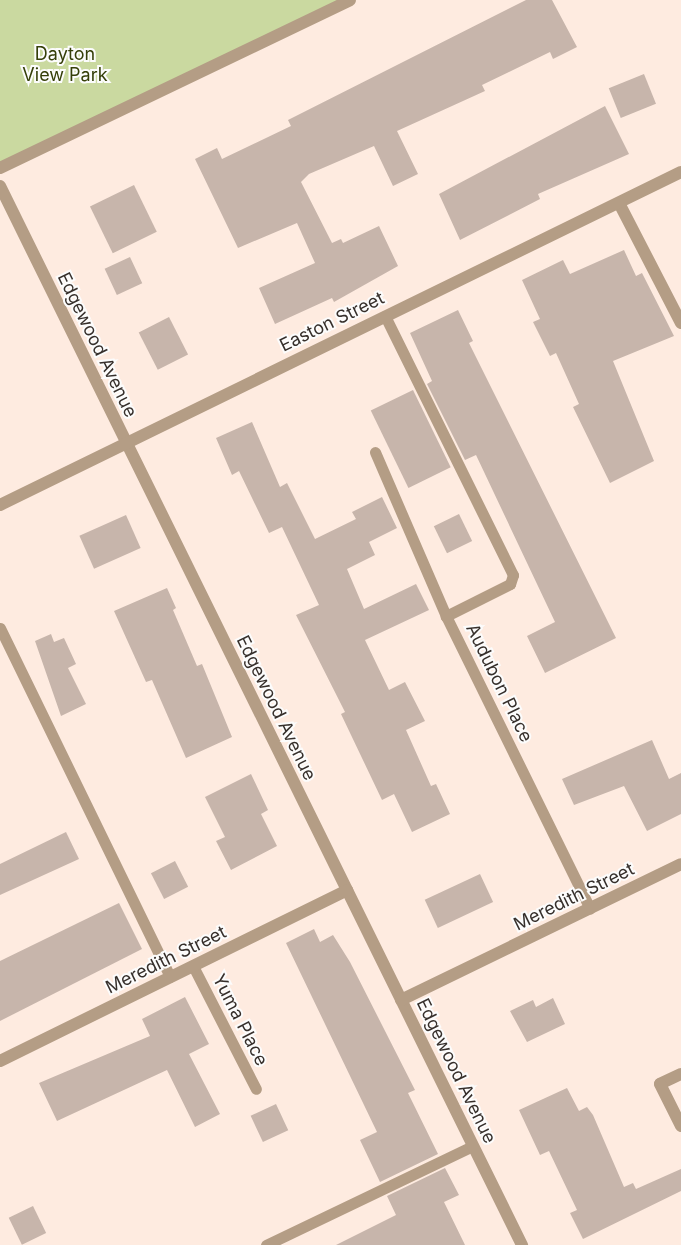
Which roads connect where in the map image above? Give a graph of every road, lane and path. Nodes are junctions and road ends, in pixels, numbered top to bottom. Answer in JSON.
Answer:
{"nodes":[{"id":1,"x":350,"y":0,"type":"edge"},
{"id":2,"x":0,"y":168,"type":"edge"},
{"id":3,"x":681,"y":172,"type":"edge"},
{"id":4,"x":0,"y":186,"type":"edge"},
{"id":5,"x":619,"y":203,"type":"junction"},
{"id":6,"x":385,"y":316,"type":"junction"},
{"id":7,"x":681,"y":323,"type":"edge"},
{"id":8,"x":126,"y":445,"type":"junction"},
{"id":9,"x":374,"y":452,"type":"dead end"},
{"id":10,"x":0,"y":506,"type":"edge"},
{"id":11,"x":446,"y":616,"type":"junction"},
{"id":12,"x":0,"y":628,"type":"edge"},
{"id":13,"x":681,"y":864,"type":"edge"},
{"id":14,"x":347,"y":890,"type":"junction"},
{"id":15,"x":590,"y":908,"type":"junction"},
{"id":16,"x":193,"y":966,"type":"junction"},
{"id":17,"x":170,"y":977,"type":"junction"},
{"id":18,"x":401,"y":1000,"type":"junction"},
{"id":19,"x":0,"y":1061,"type":"edge"},
{"id":20,"x":681,"y":1074,"type":"edge"},
{"id":21,"x":256,"y":1089,"type":"dead end"},
{"id":22,"x":681,"y":1126,"type":"edge"},
{"id":23,"x":473,"y":1146,"type":"junction"},
{"id":24,"x":266,"y":1245,"type":"edge"},
{"id":25,"x":522,"y":1245,"type":"edge"}],
"edges":[{"from":1,"to":2,"type":"street"},
{"from":3,"to":5,"type":"street","name":"Easton Street"},
{"from":4,"to":8,"type":"street","name":"Edgewood Avenue"},
{"from":5,"to":6,"type":"street","name":"Easton Street"},
{"from":5,"to":7,"type":"street"},
{"from":6,"to":8,"type":"street","name":"Easton Street"},
{"from":6,"to":11,"type":"lane","name":"Audubon Place"},
{"from":8,"to":10,"type":"street","name":"Easton Street"},
{"from":8,"to":14,"type":"street","name":"Edgewood Avenue"},
{"from":9,"to":11,"type":"lane"},
{"from":11,"to":15,"type":"lane","name":"Audubon Place"},
{"from":12,"to":17,"type":"lane"},
{"from":13,"to":15,"type":"street","name":"Meredith Street"},
{"from":14,"to":16,"type":"street","name":"Meredith Street"},
{"from":14,"to":18,"type":"street","name":"Edgewood Avenue"},
{"from":15,"to":18,"type":"street","name":"Meredith Street"},
{"from":16,"to":17,"type":"street","name":"Meredith Street"},
{"from":16,"to":21,"type":"lane","name":"Yuma Place"},
{"from":17,"to":19,"type":"street","name":"Meredith Street"},
{"from":18,"to":23,"type":"street","name":"Edgewood Avenue"},
{"from":20,"to":22,"type":"street"},
{"from":23,"to":24,"type":"lane"},
{"from":23,"to":25,"type":"street","name":"Edgewood Avenue"}]}
